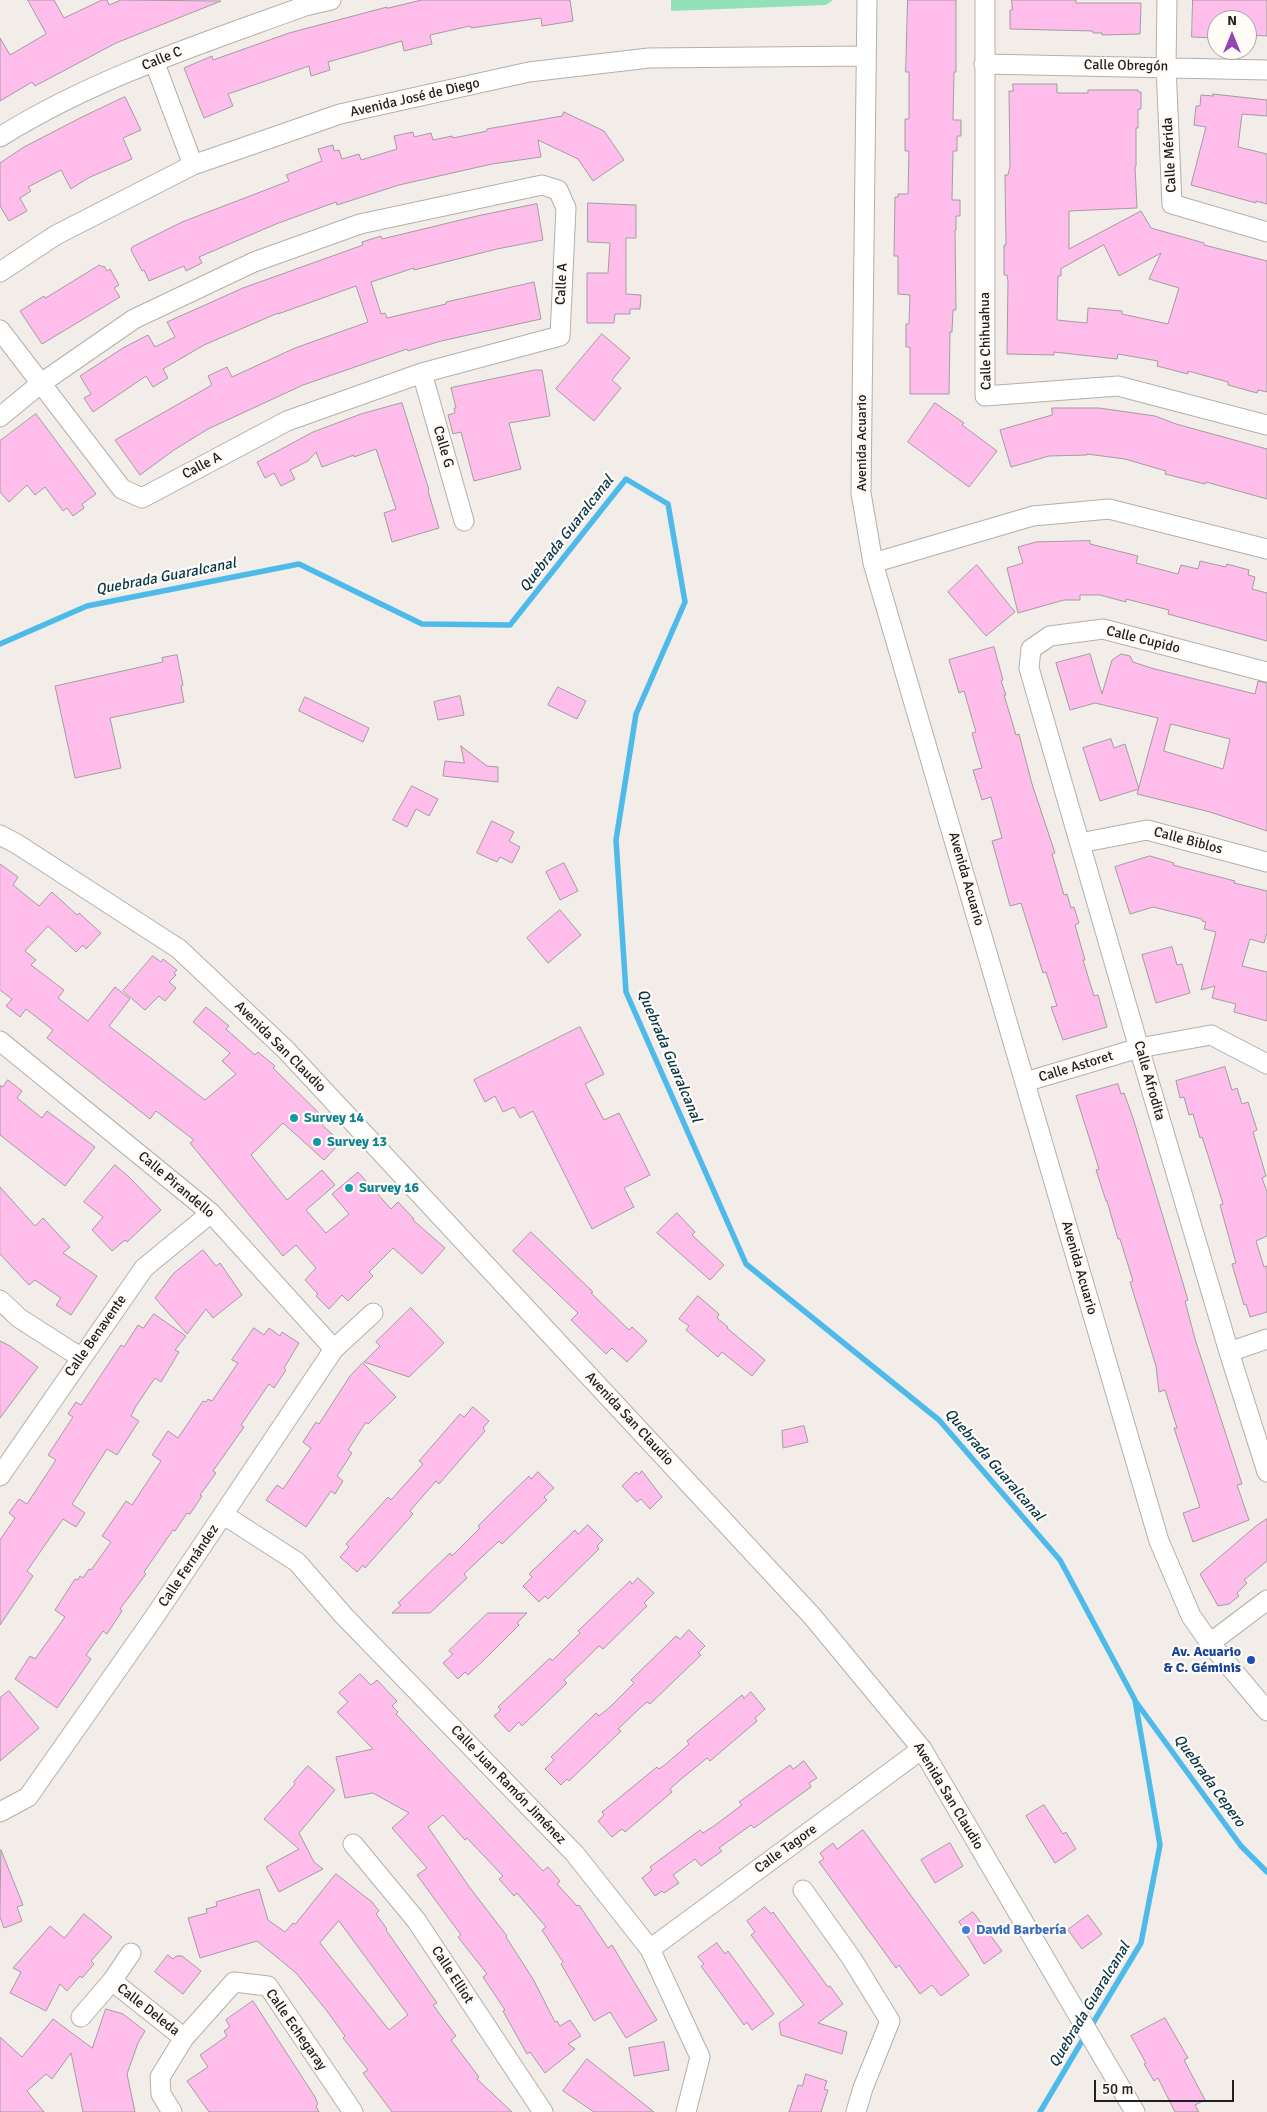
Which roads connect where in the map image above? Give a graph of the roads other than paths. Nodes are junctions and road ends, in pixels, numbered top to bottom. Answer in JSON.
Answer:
{"nodes":[{"id":1,"x":331,"y":0,"type":"edge"},
{"id":2,"x":867,"y":0,"type":"edge"},
{"id":3,"x":985,"y":0,"type":"edge"},
{"id":4,"x":1167,"y":0,"type":"edge"},
{"id":5,"x":866,"y":56,"type":"junction"},
{"id":6,"x":154,"y":61,"type":"junction"},
{"id":7,"x":984,"y":64,"type":"junction"},
{"id":8,"x":1166,"y":66,"type":"junction"},
{"id":9,"x":1267,"y":70,"type":"edge"},
{"id":10,"x":0,"y":137,"type":"edge"},
{"id":11,"x":193,"y":165,"type":"junction"},
{"id":12,"x":1267,"y":232,"type":"edge"},
{"id":13,"x":0,"y":272,"type":"edge"},
{"id":14,"x":0,"y":330,"type":"edge"},
{"id":15,"x":422,"y":373,"type":"junction"},
{"id":16,"x":40,"y":384,"type":"junction"},
{"id":17,"x":0,"y":417,"type":"edge"},
{"id":18,"x":1267,"y":424,"type":"edge"},
{"id":19,"x":464,"y":521,"type":"dead end"},
{"id":20,"x":1267,"y":549,"type":"edge"},
{"id":21,"x":873,"y":563,"type":"junction"},
{"id":22,"x":1267,"y":672,"type":"edge"},
{"id":23,"x":1036,"y":689,"type":"joint"},
{"id":24,"x":0,"y":836,"type":"edge"},
{"id":25,"x":1080,"y":843,"type":"junction"},
{"id":26,"x":1267,"y":862,"type":"edge"},
{"id":27,"x":0,"y":1041,"type":"edge"},
{"id":28,"x":1139,"y":1048,"type":"junction"},
{"id":29,"x":1267,"y":1064,"type":"edge"},
{"id":30,"x":1025,"y":1082,"type":"junction"},
{"id":31,"x":211,"y":1213,"type":"junction"},
{"id":32,"x":0,"y":1300,"type":"edge"},
{"id":33,"x":373,"y":1313,"type":"dead end"},
{"id":34,"x":1267,"y":1339,"type":"edge"},
{"id":35,"x":334,"y":1349,"type":"junction"},
{"id":36,"x":1230,"y":1352,"type":"junction"},
{"id":37,"x":80,"y":1357,"type":"junction"},
{"id":38,"x":1267,"y":1472,"type":"edge"},
{"id":39,"x":0,"y":1476,"type":"edge"},
{"id":40,"x":224,"y":1515,"type":"junction"},
{"id":41,"x":1267,"y":1600,"type":"edge"},
{"id":42,"x":1210,"y":1643,"type":"junction"},
{"id":43,"x":1267,"y":1711,"type":"edge"},
{"id":44,"x":922,"y":1749,"type":"junction"},
{"id":45,"x":0,"y":1812,"type":"edge"},
{"id":46,"x":353,"y":1844,"type":"dead end"},
{"id":47,"x":803,"y":1890,"type":"dead end"},
{"id":48,"x":650,"y":1949,"type":"junction"},
{"id":49,"x":131,"y":1953,"type":"dead end"},
{"id":50,"x":112,"y":1981,"type":"junction"},
{"id":51,"x":81,"y":2017,"type":"dead end"},
{"id":52,"x":184,"y":2038,"type":"junction"},
{"id":53,"x":172,"y":2112,"type":"edge"},
{"id":54,"x":352,"y":2112,"type":"edge"},
{"id":55,"x":544,"y":2112,"type":"edge"},
{"id":56,"x":686,"y":2112,"type":"edge"},
{"id":57,"x":856,"y":2112,"type":"edge"},
{"id":58,"x":1135,"y":2112,"type":"edge"}],
"edges":[{"from":1,"to":6,"type":"street","name":"Calle C"},
{"from":2,"to":5,"type":"street","name":"Avenida Acuario"},
{"from":3,"to":7,"type":"street","name":"Calle Chihuahua"},
{"from":4,"to":8,"type":"street"},
{"from":5,"to":11,"type":"street","name":"Avenida José de Diego"},
{"from":5,"to":21,"type":"street","name":"Avenida Acuario"},
{"from":6,"to":10,"type":"street","name":"Calle C"},
{"from":6,"to":11,"type":"street"},
{"from":7,"to":8,"type":"street","name":"Calle Obregón"},
{"from":7,"to":18,"type":"street","name":"Calle Chihuahua"},
{"from":8,"to":9,"type":"street","name":"Calle Obregón"},
{"from":8,"to":12,"type":"street","name":"Calle Mérida"},
{"from":11,"to":13,"type":"street","name":"Avenida José de Diego"},
{"from":14,"to":16,"type":"street","name":"Calle A"},
{"from":15,"to":16,"type":"street","name":"Calle A"},
{"from":15,"to":16,"type":"street","name":"Calle A"},
{"from":15,"to":19,"type":"street","name":"Calle G"},
{"from":16,"to":17,"type":"street","name":"Calle A"},
{"from":20,"to":21,"type":"street"},
{"from":21,"to":30,"type":"street","name":"Avenida Acuario"},
{"from":22,"to":23,"type":"street","name":"Calle Cupido"},
{"from":23,"to":25,"type":"street","name":"Calle Afrodita"},
{"from":24,"to":44,"type":"street","name":"Avenida San Claudio"},
{"from":25,"to":26,"type":"street","name":"Calle Biblos"},
{"from":25,"to":28,"type":"street","name":"Calle Afrodita"},
{"from":27,"to":31,"type":"street","name":"Calle Pirandello"},
{"from":28,"to":29,"type":"street","name":"Calle Astoret"},
{"from":28,"to":30,"type":"street","name":"Calle Astoret"},
{"from":28,"to":36,"type":"street","name":"Calle Afrodita"},
{"from":30,"to":42,"type":"street","name":"Avenida Acuario"},
{"from":31,"to":35,"type":"street","name":"Calle Pirandello"},
{"from":31,"to":37,"type":"street","name":"Calle Benavente"},
{"from":32,"to":37,"type":"street"},
{"from":33,"to":35,"type":"street","name":"Calle Fernández"},
{"from":34,"to":36,"type":"street"},
{"from":35,"to":40,"type":"street","name":"Calle Fernández"},
{"from":36,"to":38,"type":"street","name":"Calle Afrodita"},
{"from":37,"to":39,"type":"street","name":"Calle Benavente"},
{"from":40,"to":45,"type":"street","name":"Calle Fernández"},
{"from":40,"to":48,"type":"street","name":"Calle Juan Ramón Jiménez"},
{"from":41,"to":42,"type":"street"},
{"from":42,"to":43,"type":"street","name":"Avenida Acuario"},
{"from":44,"to":48,"type":"street","name":"Calle Tagore"},
{"from":44,"to":58,"type":"street","name":"Avenida San Claudio"},
{"from":46,"to":55,"type":"street","name":"Calle Elliot"},
{"from":47,"to":57,"type":"street"},
{"from":48,"to":56,"type":"street","name":"Calle Juan Ramón Jiménez"},
{"from":49,"to":50,"type":"street"},
{"from":50,"to":51,"type":"street"},
{"from":50,"to":52,"type":"street","name":"Calle Deleda"},
{"from":52,"to":53,"type":"street"},
{"from":52,"to":54,"type":"street","name":"Calle Echegaray"}]}
